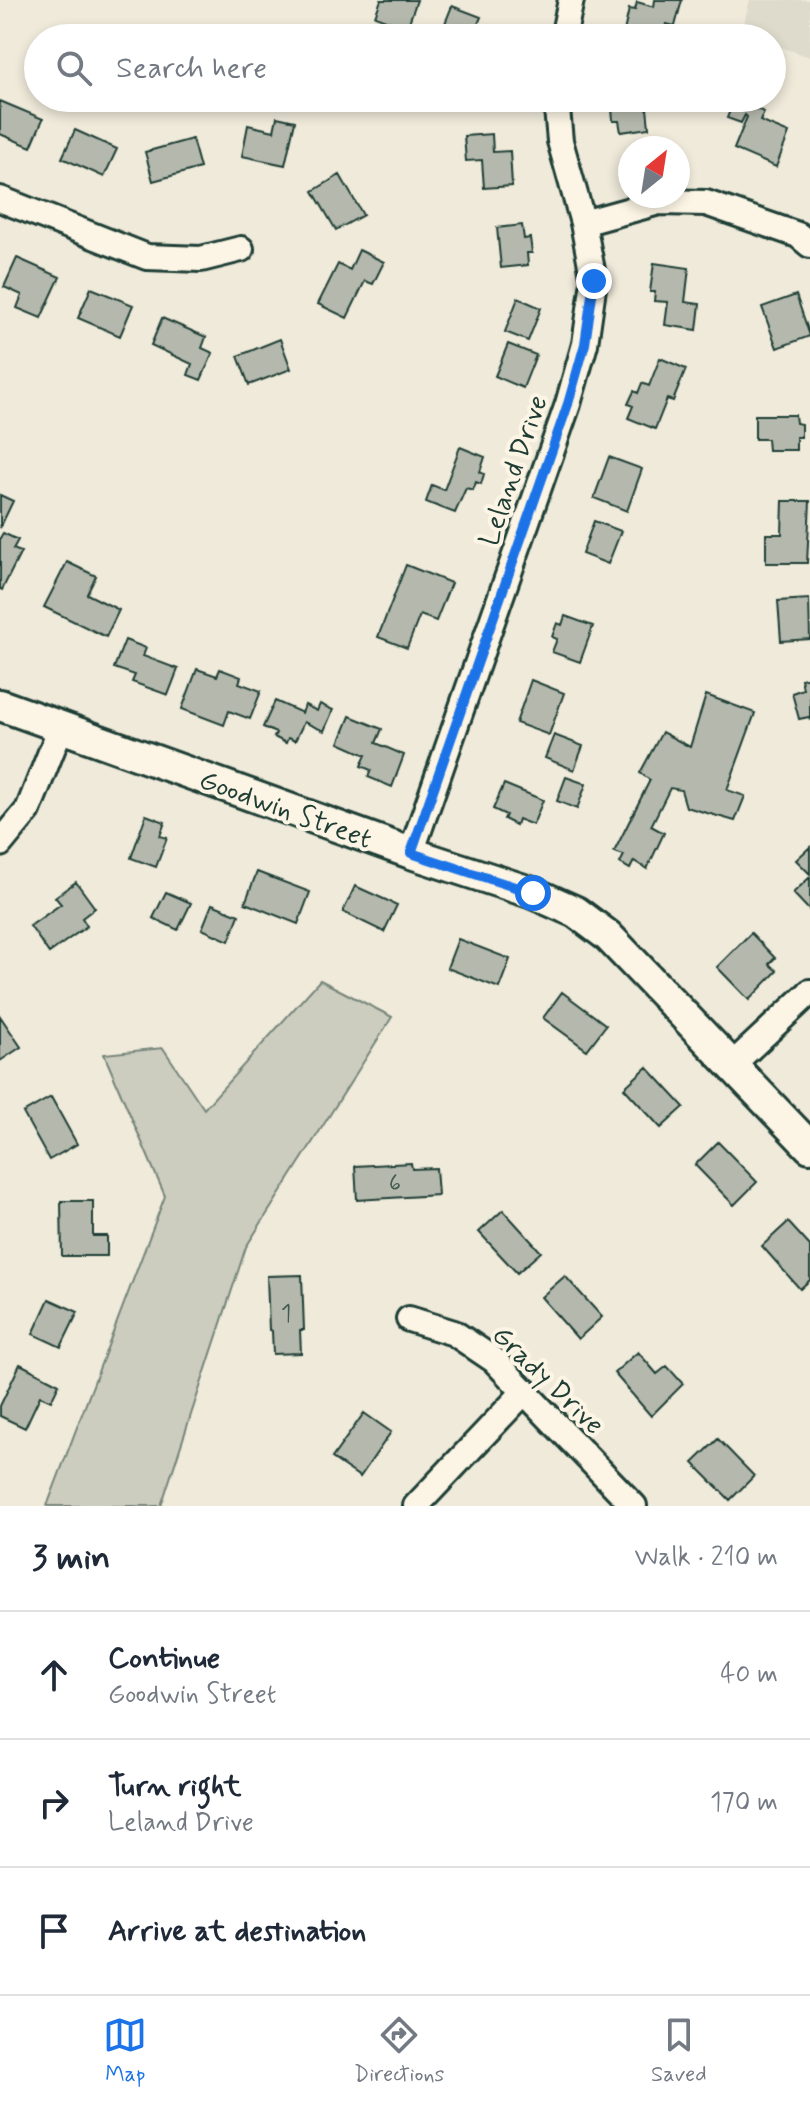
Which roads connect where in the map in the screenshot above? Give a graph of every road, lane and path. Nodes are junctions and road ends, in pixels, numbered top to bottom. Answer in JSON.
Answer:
{"nodes":[{"id":1,"x":571,"y":0,"type":"edge"},
{"id":2,"x":566,"y":24,"type":"edge"},
{"id":3,"x":557,"y":112,"type":"edge"},
{"id":4,"x":0,"y":199,"type":"edge"},
{"id":5,"x":583,"y":223,"type":"junction"},
{"id":6,"x":810,"y":245,"type":"edge"},
{"id":7,"x":241,"y":249,"type":"dead end"},
{"id":8,"x":0,"y":705,"type":"edge"},
{"id":9,"x":61,"y":727,"type":"junction"},
{"id":10,"x":0,"y":844,"type":"edge"},
{"id":11,"x":411,"y":853,"type":"junction"},
{"id":12,"x":810,"y":992,"type":"edge"},
{"id":13,"x":733,"y":1064,"type":"junction"},
{"id":14,"x":810,"y":1147,"type":"edge"},
{"id":15,"x":409,"y":1319,"type":"dead end"},
{"id":16,"x":525,"y":1391,"type":"junction"},
{"id":17,"x":416,"y":1506,"type":"edge"},
{"id":18,"x":634,"y":1506,"type":"edge"}],
"edges":[{"from":1,"to":2,"type":"street"},
{"from":3,"to":5,"type":"street","name":"Leland Drive"},
{"from":4,"to":7,"type":"street"},
{"from":5,"to":6,"type":"street"},
{"from":5,"to":11,"type":"street","name":"Leland Drive"},
{"from":8,"to":9,"type":"street","name":"Goodwin Street"},
{"from":9,"to":10,"type":"street"},
{"from":9,"to":11,"type":"street","name":"Goodwin Street"},
{"from":11,"to":13,"type":"street","name":"Goodwin Street"},
{"from":12,"to":13,"type":"street"},
{"from":13,"to":14,"type":"street","name":"Goodwin Street"},
{"from":15,"to":16,"type":"street","name":"Grady Drive"},
{"from":16,"to":17,"type":"street"},
{"from":16,"to":18,"type":"street","name":"Grady Drive"}]}
